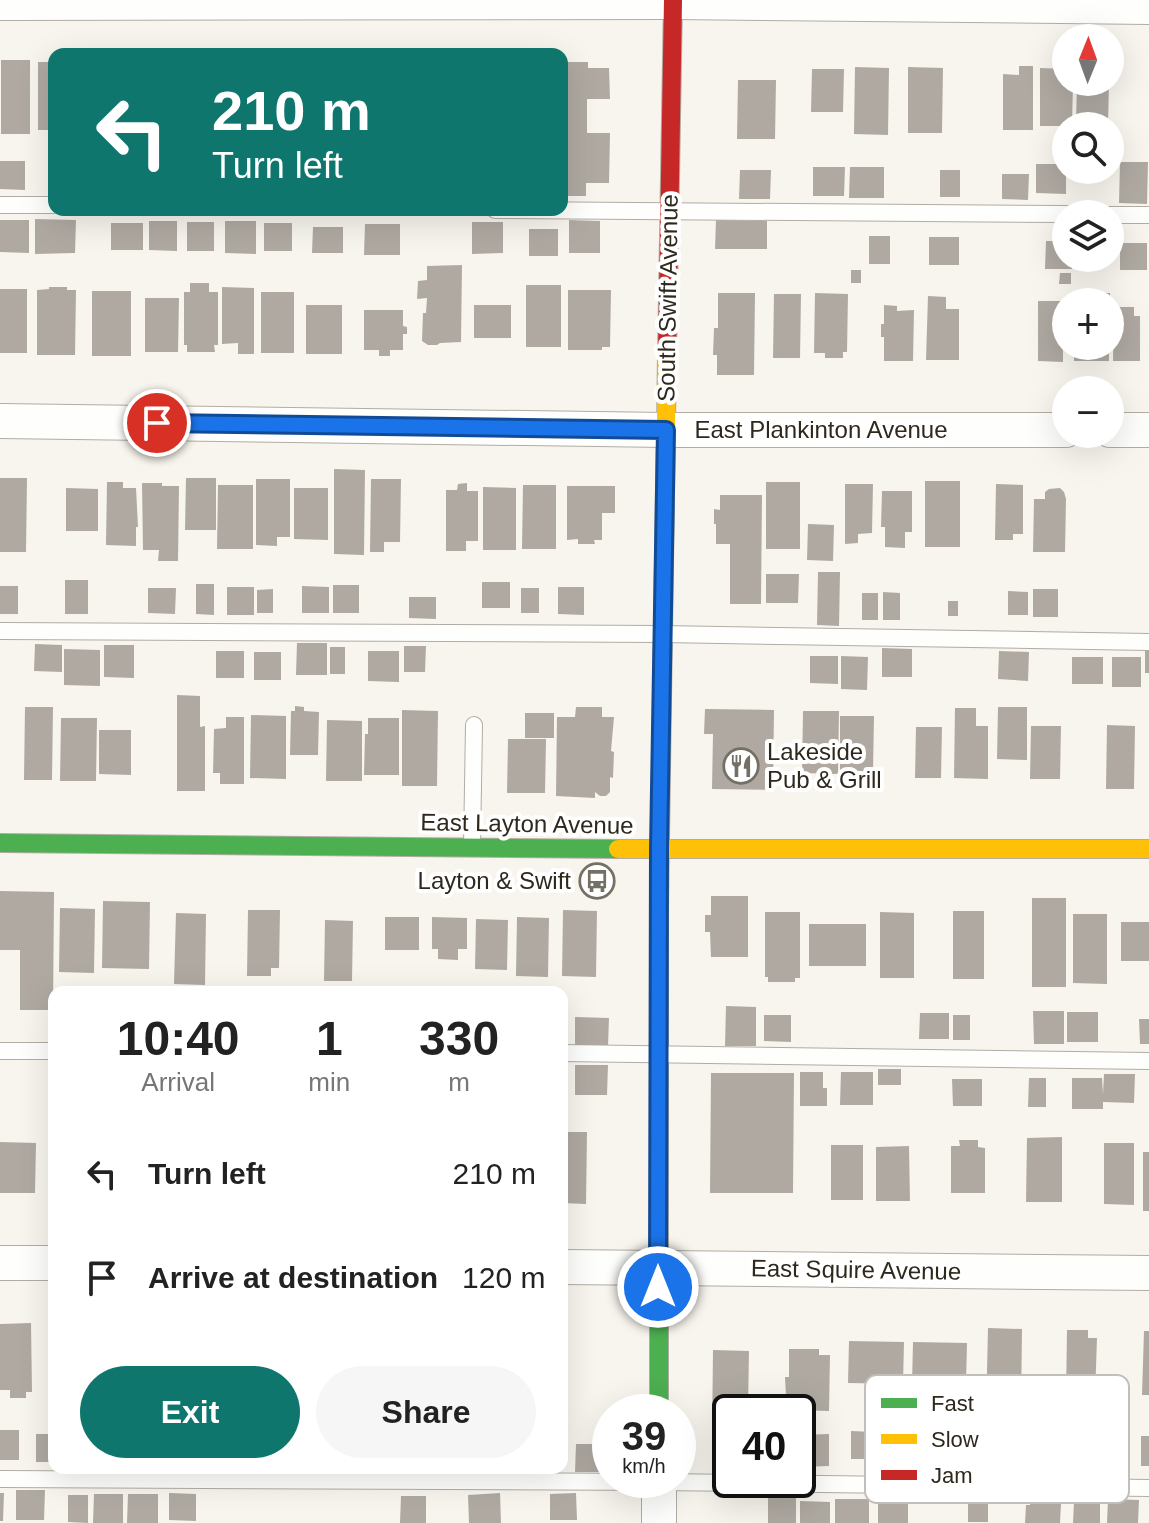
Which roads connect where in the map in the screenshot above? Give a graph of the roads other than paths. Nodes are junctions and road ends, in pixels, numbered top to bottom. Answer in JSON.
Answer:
{"nodes":[{"id":1,"x":673,"y":1,"type":"edge"},
{"id":2,"x":407,"y":2,"type":"edge"},
{"id":3,"x":0,"y":3,"type":"edge"},
{"id":4,"x":1149,"y":7,"type":"edge"},
{"id":5,"x":0,"y":205,"type":"edge"},
{"id":6,"x":48,"y":205,"type":"edge"},
{"id":7,"x":568,"y":211,"type":"edge"},
{"id":8,"x":670,"y":212,"type":"junction"},
{"id":9,"x":1052,"y":214,"type":"edge"},
{"id":10,"x":1124,"y":215,"type":"edge"},
{"id":11,"x":1149,"y":215,"type":"edge"},
{"id":12,"x":0,"y":421,"type":"edge"},
{"id":13,"x":666,"y":430,"type":"junction"},
{"id":14,"x":1052,"y":430,"type":"edge"},
{"id":15,"x":1124,"y":430,"type":"edge"},
{"id":16,"x":1149,"y":430,"type":"edge"},
{"id":17,"x":0,"y":631,"type":"edge"},
{"id":18,"x":662,"y":634,"type":"junction"},
{"id":19,"x":1149,"y":642,"type":"edge"},
{"id":20,"x":474,"y":725,"type":"dead end"},
{"id":21,"x":0,"y":843,"type":"edge"},
{"id":22,"x":472,"y":848,"type":"junction"},
{"id":23,"x":659,"y":849,"type":"junction"},
{"id":24,"x":1149,"y":849,"type":"edge"},
{"id":25,"x":0,"y":1051,"type":"edge"},
{"id":26,"x":48,"y":1051,"type":"edge"},
{"id":27,"x":568,"y":1053,"type":"edge"},
{"id":28,"x":659,"y":1054,"type":"junction"},
{"id":29,"x":1149,"y":1061,"type":"edge"},
{"id":30,"x":0,"y":1263,"type":"edge"},
{"id":31,"x":48,"y":1263,"type":"edge"},
{"id":32,"x":568,"y":1267,"type":"edge"},
{"id":33,"x":658,"y":1268,"type":"junction"},
{"id":34,"x":1149,"y":1273,"type":"edge"},
{"id":35,"x":659,"y":1394,"type":"edge"},
{"id":36,"x":0,"y":1479,"type":"edge"},
{"id":37,"x":592,"y":1481,"type":"edge"},
{"id":38,"x":696,"y":1482,"type":"edge"},
{"id":39,"x":865,"y":1484,"type":"edge"},
{"id":40,"x":1129,"y":1488,"type":"edge"},
{"id":41,"x":1149,"y":1488,"type":"edge"},
{"id":42,"x":659,"y":1498,"type":"edge"},
{"id":43,"x":659,"y":1523,"type":"edge"}],
"edges":[{"from":1,"to":2,"type":"street"},
{"from":1,"to":4,"type":"street"},
{"from":1,"to":8,"type":"street","name":"South Swift Avenue"},
{"from":2,"to":3,"type":"street"},
{"from":5,"to":6,"type":"lane"},
{"from":7,"to":8,"type":"lane"},
{"from":8,"to":9,"type":"lane"},
{"from":8,"to":13,"type":"street","name":"South Swift Avenue"},
{"from":10,"to":11,"type":"lane"},
{"from":12,"to":13,"type":"street","name":"East Plankinton Avenue"},
{"from":13,"to":14,"type":"street","name":"East Plankinton Avenue"},
{"from":13,"to":18,"type":"street","name":"South Swift Avenue"},
{"from":15,"to":16,"type":"street"},
{"from":17,"to":18,"type":"lane"},
{"from":18,"to":19,"type":"lane"},
{"from":18,"to":23,"type":"street","name":"South Swift Avenue"},
{"from":20,"to":22,"type":"lane"},
{"from":21,"to":22,"type":"street","name":"East Layton Avenue"},
{"from":22,"to":23,"type":"street","name":"East Layton Avenue"},
{"from":23,"to":24,"type":"street","name":"East Layton Avenue"},
{"from":23,"to":28,"type":"street","name":"South Swift Avenue"},
{"from":25,"to":26,"type":"lane"},
{"from":27,"to":28,"type":"lane"},
{"from":28,"to":29,"type":"lane"},
{"from":28,"to":33,"type":"street","name":"South Swift Avenue"},
{"from":30,"to":31,"type":"street"},
{"from":32,"to":33,"type":"street","name":"East Squire Avenue"},
{"from":33,"to":34,"type":"street","name":"East Squire Avenue"},
{"from":33,"to":35,"type":"street","name":"South Swift Avenue"},
{"from":36,"to":37,"type":"lane"},
{"from":38,"to":39,"type":"lane"},
{"from":40,"to":41,"type":"lane"},
{"from":42,"to":43,"type":"street"}]}
